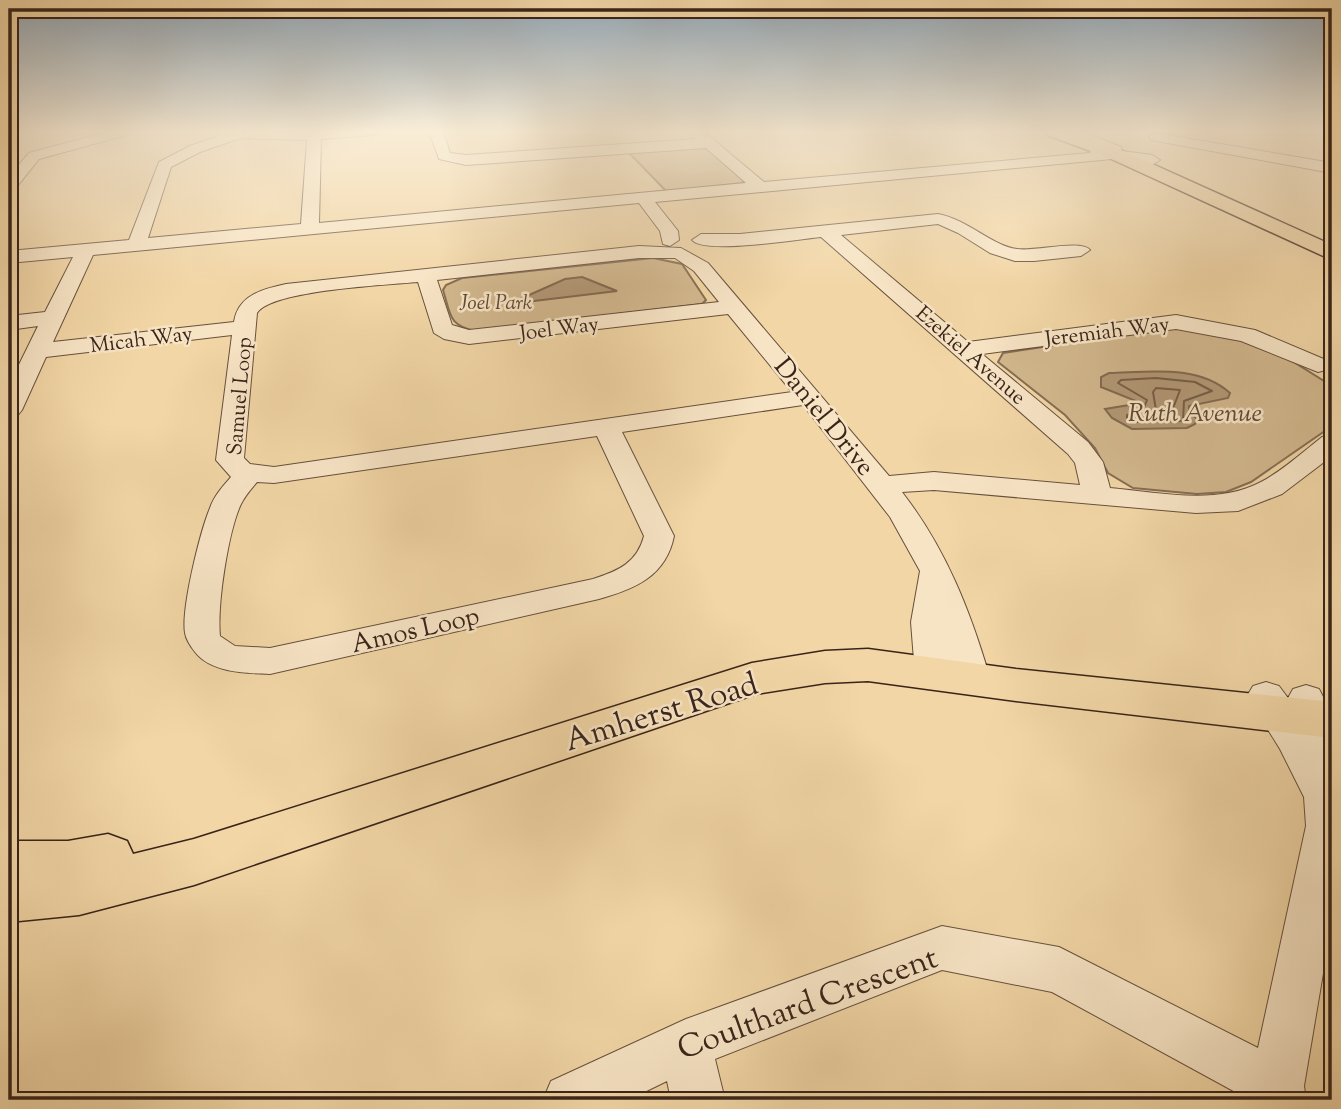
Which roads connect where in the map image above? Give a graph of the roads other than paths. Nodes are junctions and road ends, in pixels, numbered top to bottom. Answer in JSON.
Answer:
{"nodes":[{"id":1,"x":158,"y":183,"type":"edge"},
{"id":2,"x":312,"y":183,"type":"edge"},
{"id":3,"x":755,"y":183,"type":"edge"},
{"id":4,"x":794,"y":183,"type":"edge"},
{"id":5,"x":1170,"y":183,"type":"edge"},
{"id":6,"x":1178,"y":183,"type":"edge"},
{"id":7,"x":1204,"y":183,"type":"edge"},
{"id":8,"x":759,"y":186,"type":"junction"},
{"id":9,"x":643,"y":197,"type":"junction"},
{"id":10,"x":310,"y":228,"type":"junction"},
{"id":11,"x":824,"y":230,"type":"junction"},
{"id":12,"x":1286,"y":232,"type":"junction"},
{"id":13,"x":1332,"y":239,"type":"edge"},
{"id":14,"x":136,"y":244,"type":"junction"},
{"id":15,"x":685,"y":247,"type":"junction"},
{"id":16,"x":86,"y":250,"type":"junction"},
{"id":17,"x":1082,"y":250,"type":"dead end"},
{"id":18,"x":1332,"y":253,"type":"edge"},
{"id":19,"x":9,"y":257,"type":"edge"},
{"id":20,"x":426,"y":275,"type":"junction"},
{"id":21,"x":733,"y":307,"type":"junction"},
{"id":22,"x":53,"y":318,"type":"junction"},
{"id":23,"x":9,"y":323,"type":"edge"},
{"id":24,"x":245,"y":327,"type":"junction"},
{"id":25,"x":965,"y":349,"type":"junction"},
{"id":26,"x":37,"y":351,"type":"junction"},
{"id":27,"x":1327,"y":364,"type":"edge"},
{"id":28,"x":810,"y":397,"type":"junction"},
{"id":29,"x":9,"y":411,"type":"edge"},
{"id":30,"x":606,"y":426,"type":"junction"},
{"id":31,"x":1332,"y":443,"type":"edge"},
{"id":32,"x":249,"y":474,"type":"junction"},
{"id":33,"x":881,"y":485,"type":"junction"},
{"id":34,"x":1097,"y":494,"type":"junction"},
{"id":35,"x":951,"y":668,"type":"junction"},
{"id":36,"x":1305,"y":708,"type":"edge"},
{"id":37,"x":9,"y":864,"type":"edge"},
{"id":38,"x":9,"y":897,"type":"edge"},
{"id":39,"x":686,"y":1045,"type":"junction"},
{"id":40,"x":1278,"y":1093,"type":"edge"},
{"id":41,"x":570,"y":1100,"type":"edge"},
{"id":42,"x":698,"y":1100,"type":"edge"}],
"edges":[{"from":1,"to":14,"type":"street"},
{"from":2,"to":10,"type":"street"},
{"from":3,"to":8,"type":"street"},
{"from":4,"to":8,"type":"street"},
{"from":5,"to":12,"type":"main road"},
{"from":6,"to":12,"type":"main road"},
{"from":7,"to":13,"type":"main road"},
{"from":8,"to":9,"type":"street"},
{"from":9,"to":10,"type":"street"},
{"from":9,"to":15,"type":"street","name":"Daniel Drive"},
{"from":10,"to":14,"type":"street"},
{"from":11,"to":15,"type":"street","name":"Samuel Loop"},
{"from":11,"to":17,"type":"street","name":"Samuel Loop"},
{"from":11,"to":25,"type":"street","name":"Ezekiel Avenue"},
{"from":12,"to":18,"type":"main road"},
{"from":14,"to":16,"type":"street"},
{"from":15,"to":20,"type":"street","name":"Samuel Loop"},
{"from":15,"to":21,"type":"street","name":"Daniel Drive"},
{"from":16,"to":19,"type":"street"},
{"from":16,"to":22,"type":"street"},
{"from":20,"to":21,"type":"street","name":"Joel Way"},
{"from":20,"to":24,"type":"street","name":"Samuel Loop"},
{"from":21,"to":28,"type":"street","name":"Daniel Drive"},
{"from":22,"to":23,"type":"street"},
{"from":22,"to":26,"type":"street"},
{"from":24,"to":26,"type":"street","name":"Micah Way"},
{"from":24,"to":32,"type":"street","name":"Samuel Loop"},
{"from":25,"to":27,"type":"street","name":"Jeremiah Way"},
{"from":25,"to":34,"type":"street","name":"Ezekiel Avenue"},
{"from":26,"to":29,"type":"street"},
{"from":28,"to":30,"type":"street","name":"Samuel Loop"},
{"from":28,"to":33,"type":"street","name":"Daniel Drive"},
{"from":30,"to":32,"type":"street","name":"Samuel Loop"},
{"from":30,"to":32,"type":"street","name":"Amos Loop"},
{"from":31,"to":34,"type":"street"},
{"from":33,"to":34,"type":"street"},
{"from":33,"to":35,"type":"street","name":"Daniel Drive"},
{"from":35,"to":36,"type":"main road","name":"Amherst Road"},
{"from":35,"to":37,"type":"main road","name":"Amherst Road"},
{"from":35,"to":38,"type":"main road","name":"Amherst Road"},
{"from":36,"to":40,"type":"street","name":"Coulthard Crescent"},
{"from":39,"to":40,"type":"street","name":"Coulthard Crescent"},
{"from":39,"to":41,"type":"street","name":"Coulthard Crescent"},
{"from":39,"to":42,"type":"street"}]}
